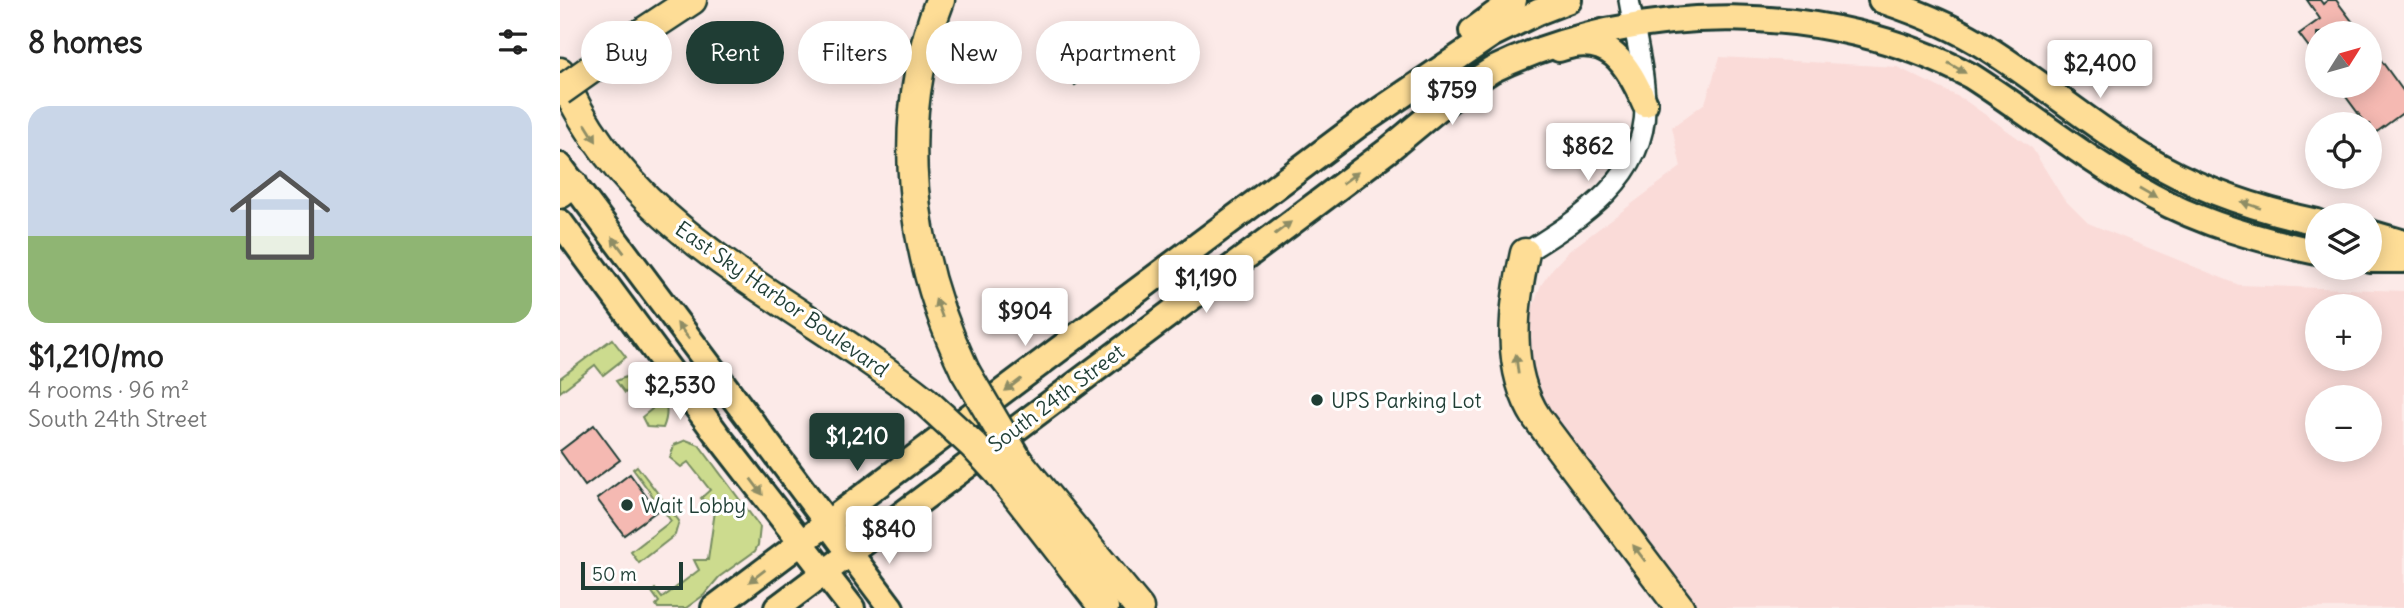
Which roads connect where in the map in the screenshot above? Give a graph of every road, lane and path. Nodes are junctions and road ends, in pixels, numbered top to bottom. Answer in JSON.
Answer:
{"nodes":[{"id":1,"x":692,"y":0,"type":"edge"},
{"id":2,"x":940,"y":0,"type":"edge"},
{"id":3,"x":1514,"y":0,"type":"edge"},
{"id":4,"x":1569,"y":0,"type":"edge"},
{"id":5,"x":1881,"y":0,"type":"edge"},
{"id":6,"x":1630,"y":8,"type":"edge"},
{"id":7,"x":560,"y":72,"type":"edge"},
{"id":8,"x":560,"y":91,"type":"edge"},
{"id":9,"x":1645,"y":104,"type":"junction"},
{"id":10,"x":1361,"y":123,"type":"junction"},
{"id":11,"x":1387,"y":151,"type":"junction"},
{"id":12,"x":564,"y":181,"type":"edge"},
{"id":13,"x":2305,"y":219,"type":"edge"},
{"id":14,"x":560,"y":222,"type":"edge"},
{"id":15,"x":2382,"y":232,"type":"edge"},
{"id":16,"x":2404,"y":232,"type":"edge"},
{"id":17,"x":2382,"y":236,"type":"edge"},
{"id":18,"x":2404,"y":243,"type":"edge"},
{"id":19,"x":2305,"y":249,"type":"edge"},
{"id":20,"x":1525,"y":253,"type":"joint"},
{"id":21,"x":2382,"y":260,"type":"edge"},
{"id":22,"x":2404,"y":260,"type":"edge"},
{"id":23,"x":2382,"y":262,"type":"edge"},
{"id":24,"x":2404,"y":267,"type":"edge"},
{"id":25,"x":1009,"y":467,"type":"junction"},
{"id":26,"x":826,"y":524,"type":"junction"},
{"id":27,"x":801,"y":543,"type":"junction"},
{"id":28,"x":849,"y":554,"type":"junction"},
{"id":29,"x":824,"y":572,"type":"junction"},
{"id":30,"x":1079,"y":575,"type":"junction"},
{"id":31,"x":714,"y":608,"type":"edge"},
{"id":32,"x":777,"y":608,"type":"edge"},
{"id":33,"x":852,"y":608,"type":"edge"},
{"id":34,"x":891,"y":608,"type":"edge"},
{"id":35,"x":1097,"y":608,"type":"edge"},
{"id":36,"x":1104,"y":608,"type":"edge"},
{"id":37,"x":1124,"y":608,"type":"edge"},
{"id":38,"x":1139,"y":608,"type":"edge"},
{"id":39,"x":1680,"y":608,"type":"edge"}],
"edges":[{"from":1,"to":8,"type":"highway","bridge":true},
{"from":25,"to":2,"type":"highway","name":"East Sky Harbor Boulevard","one_way":true,"bridge":true},
{"from":3,"to":10,"type":"main road"},
{"from":4,"to":10,"type":"main road","name":"South 24th Street"},
{"from":13,"to":5,"type":"main road","one_way":true},
{"from":6,"to":9,"type":"street"},
{"from":6,"to":11,"type":"main road","name":"South 24th Street"},
{"from":6,"to":19,"type":"main road","name":"South 24th Street","one_way":true},
{"from":7,"to":25,"type":"highway","name":"East Sky Harbor Boulevard","one_way":true,"bridge":true},
{"from":9,"to":11,"type":"main road"},
{"from":9,"to":20,"type":"street"},
{"from":10,"to":26,"type":"main road","name":"South 24th Street","one_way":true},
{"from":28,"to":11,"type":"main road","name":"South 24th Street","one_way":true},
{"from":26,"to":12,"type":"main road","one_way":true},
{"from":14,"to":27,"type":"main road","one_way":true},
{"from":15,"to":16,"type":"main road"},
{"from":17,"to":18,"type":"main road"},
{"from":39,"to":20,"type":"highway","one_way":true},
{"from":21,"to":22,"type":"main road"},
{"from":23,"to":24,"type":"main road"},
{"from":25,"to":30,"type":"highway","name":"East Sky Harbor Boulevard"},
{"from":25,"to":37,"type":"highway","name":"East Sky Harbor Boulevard"},
{"from":25,"to":38,"type":"highway"},
{"from":26,"to":27,"type":"main road","name":"South 24th Street"},
{"from":26,"to":28,"type":"main road"},
{"from":27,"to":29,"type":"main road"},
{"from":27,"to":31,"type":"main road","name":"South 24th Street","one_way":true},
{"from":28,"to":29,"type":"main road","name":"South 24th Street"},
{"from":28,"to":34,"type":"main road"},
{"from":29,"to":32,"type":"main road","name":"South 24th Street"},
{"from":29,"to":33,"type":"main road"},
{"from":30,"to":35,"type":"highway"},
{"from":30,"to":36,"type":"highway","name":"East Sky Harbor Boulevard"}]}
